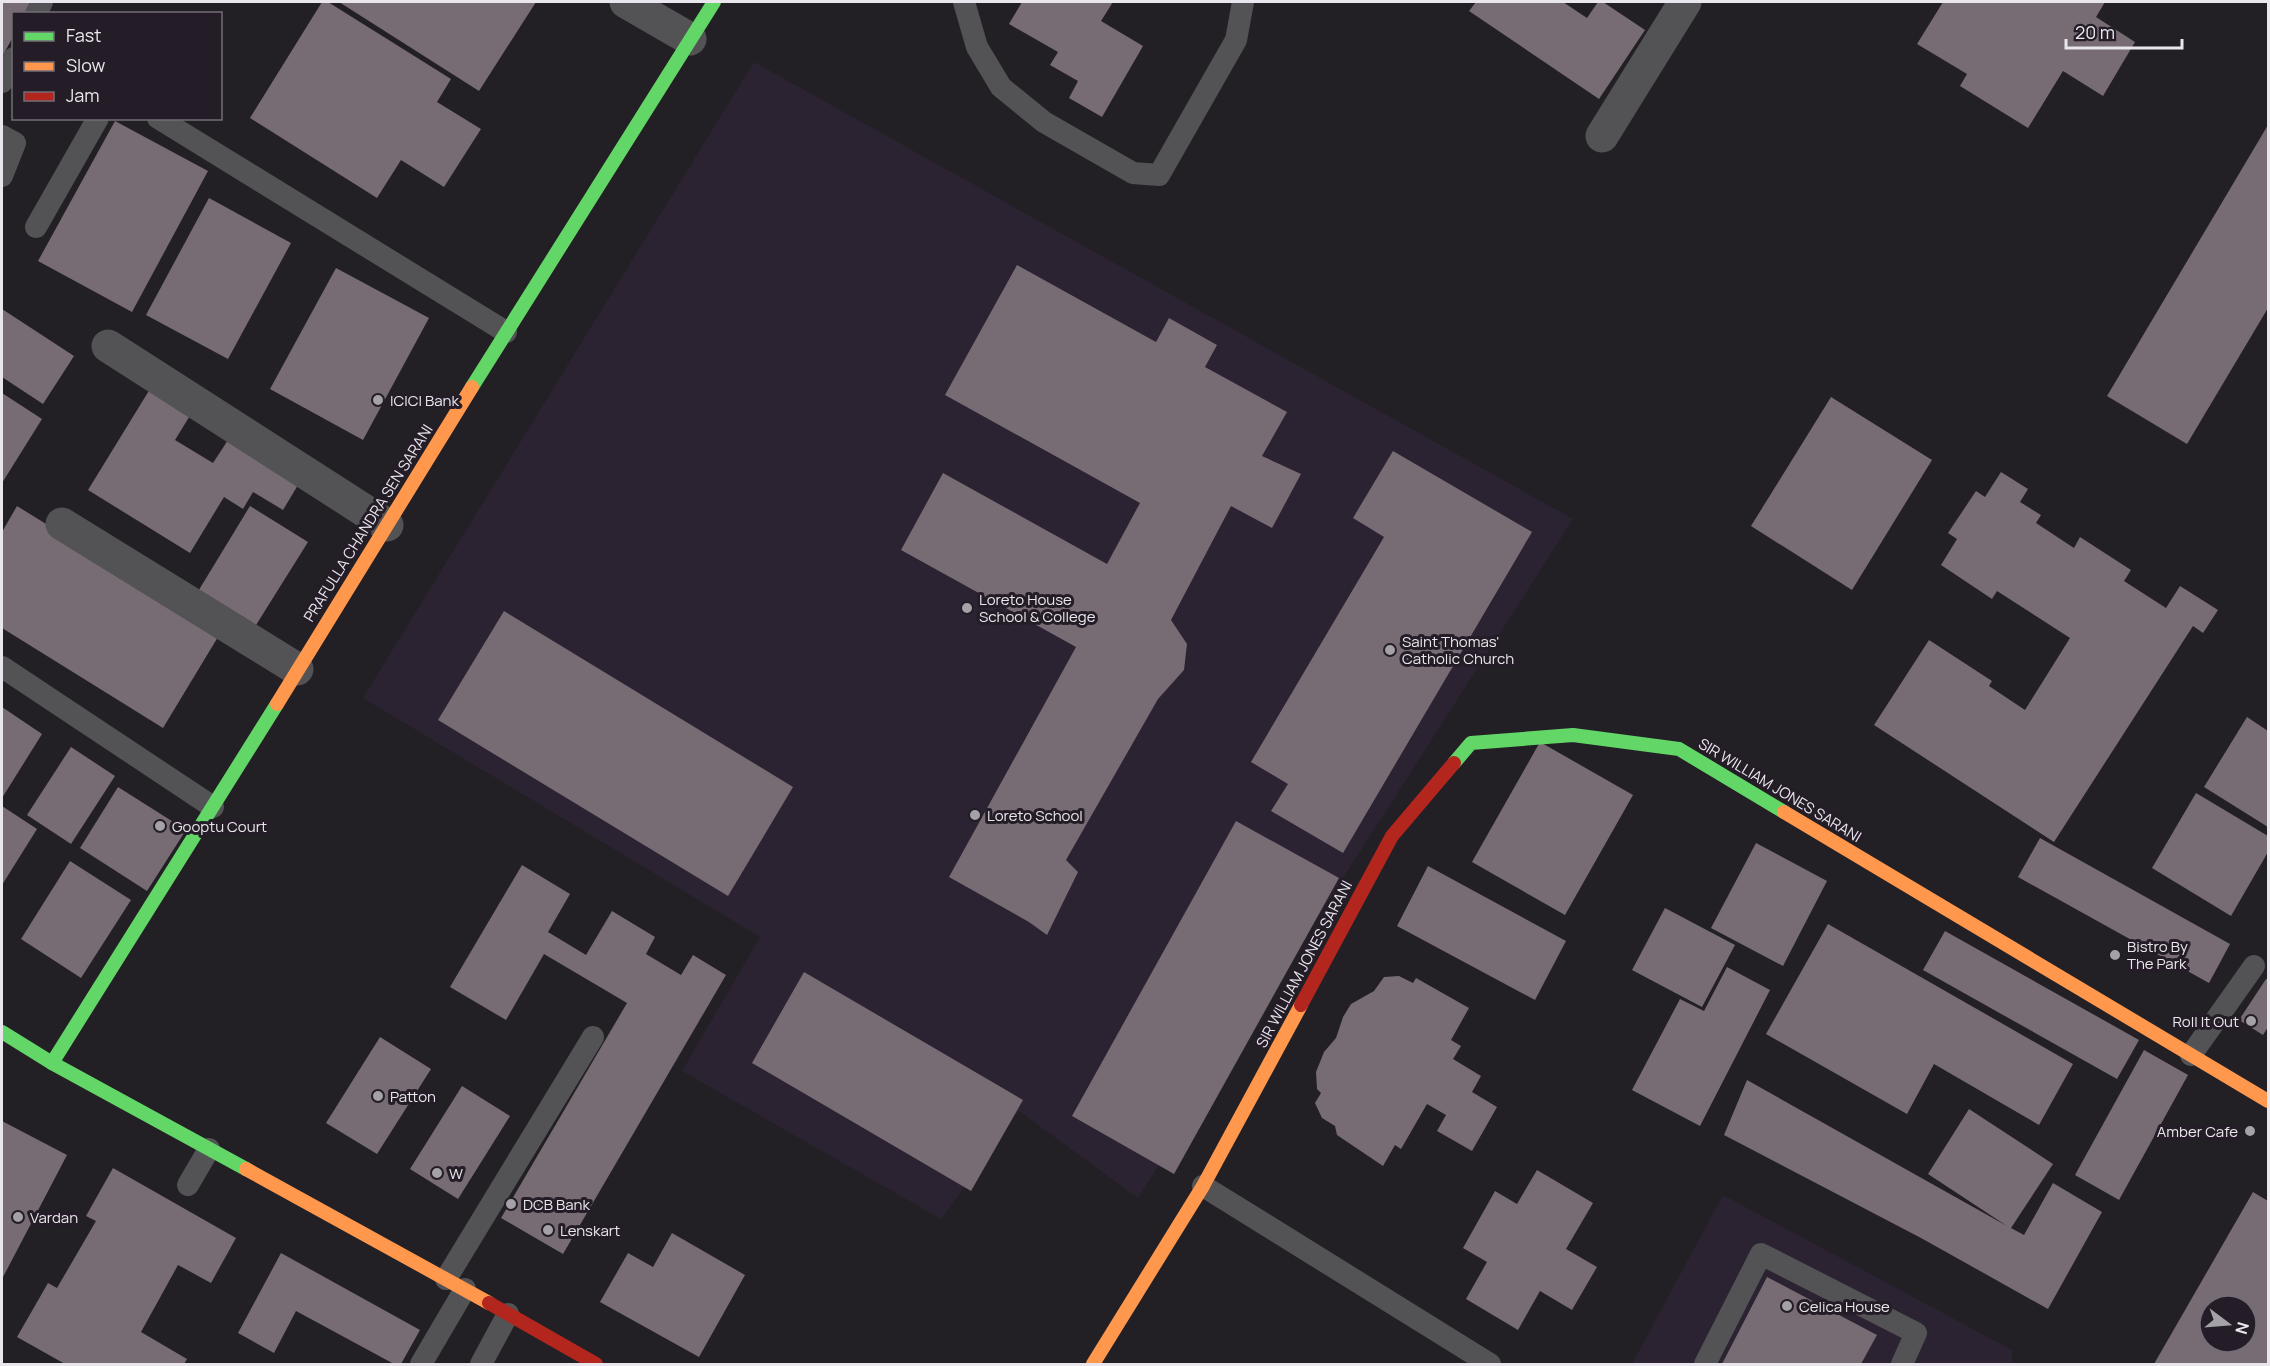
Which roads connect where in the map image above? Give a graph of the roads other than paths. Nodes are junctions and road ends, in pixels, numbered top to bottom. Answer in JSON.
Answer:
{"nodes":[{"id":1,"x":626,"y":2,"type":"edge"},
{"id":2,"x":714,"y":2,"type":"edge"},
{"id":3,"x":964,"y":2,"type":"edge"},
{"id":4,"x":1244,"y":2,"type":"edge"},
{"id":5,"x":1685,"y":2,"type":"edge"},
{"id":6,"x":690,"y":39,"type":"junction"},
{"id":7,"x":12,"y":62,"type":"edge"},
{"id":8,"x":2,"y":82,"type":"edge"},
{"id":9,"x":97,"y":120,"type":"edge"},
{"id":10,"x":161,"y":120,"type":"edge"},
{"id":11,"x":2,"y":136,"type":"edge"},
{"id":12,"x":1602,"y":136,"type":"dead end"},
{"id":13,"x":2,"y":176,"type":"edge"},
{"id":14,"x":36,"y":227,"type":"dead end"},
{"id":15,"x":506,"y":332,"type":"junction"},
{"id":16,"x":108,"y":346,"type":"dead end"},
{"id":17,"x":62,"y":524,"type":"dead end"},
{"id":18,"x":387,"y":525,"type":"junction"},
{"id":19,"x":2,"y":667,"type":"edge"},
{"id":20,"x":297,"y":669,"type":"junction"},
{"id":21,"x":213,"y":807,"type":"junction"},
{"id":22,"x":2254,"y":966,"type":"dead end"},
{"id":23,"x":2,"y":1032,"type":"edge"},
{"id":24,"x":593,"y":1037,"type":"dead end"},
{"id":25,"x":2192,"y":1055,"type":"junction"},
{"id":26,"x":52,"y":1063,"type":"junction"},
{"id":27,"x":2268,"y":1101,"type":"edge"},
{"id":28,"x":209,"y":1149,"type":"junction"},
{"id":29,"x":188,"y":1185,"type":"dead end"},
{"id":30,"x":1203,"y":1186,"type":"junction"},
{"id":31,"x":455,"y":1284,"type":"junction"},
{"id":32,"x":508,"y":1314,"type":"junction"},
{"id":33,"x":421,"y":1365,"type":"edge"},
{"id":34,"x":481,"y":1365,"type":"edge"},
{"id":35,"x":596,"y":1365,"type":"edge"},
{"id":36,"x":1093,"y":1365,"type":"edge"},
{"id":37,"x":1490,"y":1365,"type":"edge"},
{"id":38,"x":1705,"y":1365,"type":"edge"},
{"id":39,"x":1902,"y":1365,"type":"edge"}],
"edges":[{"from":1,"to":6,"type":"street"},
{"from":2,"to":6,"type":"street","name":"PRAFULLA CHANDRA SEN SARANI"},
{"from":3,"to":4,"type":"lane"},
{"from":5,"to":12,"type":"street"},
{"from":6,"to":15,"type":"street","name":"PRAFULLA CHANDRA SEN SARANI"},
{"from":7,"to":8,"type":"lane"},
{"from":9,"to":14,"type":"lane"},
{"from":10,"to":15,"type":"lane"},
{"from":11,"to":13,"type":"lane"},
{"from":15,"to":18,"type":"street","name":"PRAFULLA CHANDRA SEN SARANI"},
{"from":16,"to":18,"type":"street"},
{"from":17,"to":20,"type":"street"},
{"from":18,"to":20,"type":"street","name":"PRAFULLA CHANDRA SEN SARANI"},
{"from":19,"to":21,"type":"lane"},
{"from":20,"to":21,"type":"street","name":"PRAFULLA CHANDRA SEN SARANI"},
{"from":21,"to":26,"type":"street","name":"PRAFULLA CHANDRA SEN SARANI"},
{"from":22,"to":25,"type":"lane"},
{"from":23,"to":26,"type":"street"},
{"from":24,"to":31,"type":"lane"},
{"from":25,"to":27,"type":"street","name":"SIR WILLIAM JONES SARANI"},
{"from":25,"to":30,"type":"street","name":"SIR WILLIAM JONES SARANI"},
{"from":26,"to":28,"type":"street"},
{"from":28,"to":29,"type":"lane"},
{"from":28,"to":31,"type":"street"},
{"from":30,"to":36,"type":"street","name":"SIR WILLIAM JONES SARANI"},
{"from":30,"to":37,"type":"lane"},
{"from":31,"to":32,"type":"street"},
{"from":31,"to":33,"type":"lane"},
{"from":32,"to":34,"type":"lane"},
{"from":32,"to":35,"type":"street"},
{"from":38,"to":39,"type":"lane"}]}
